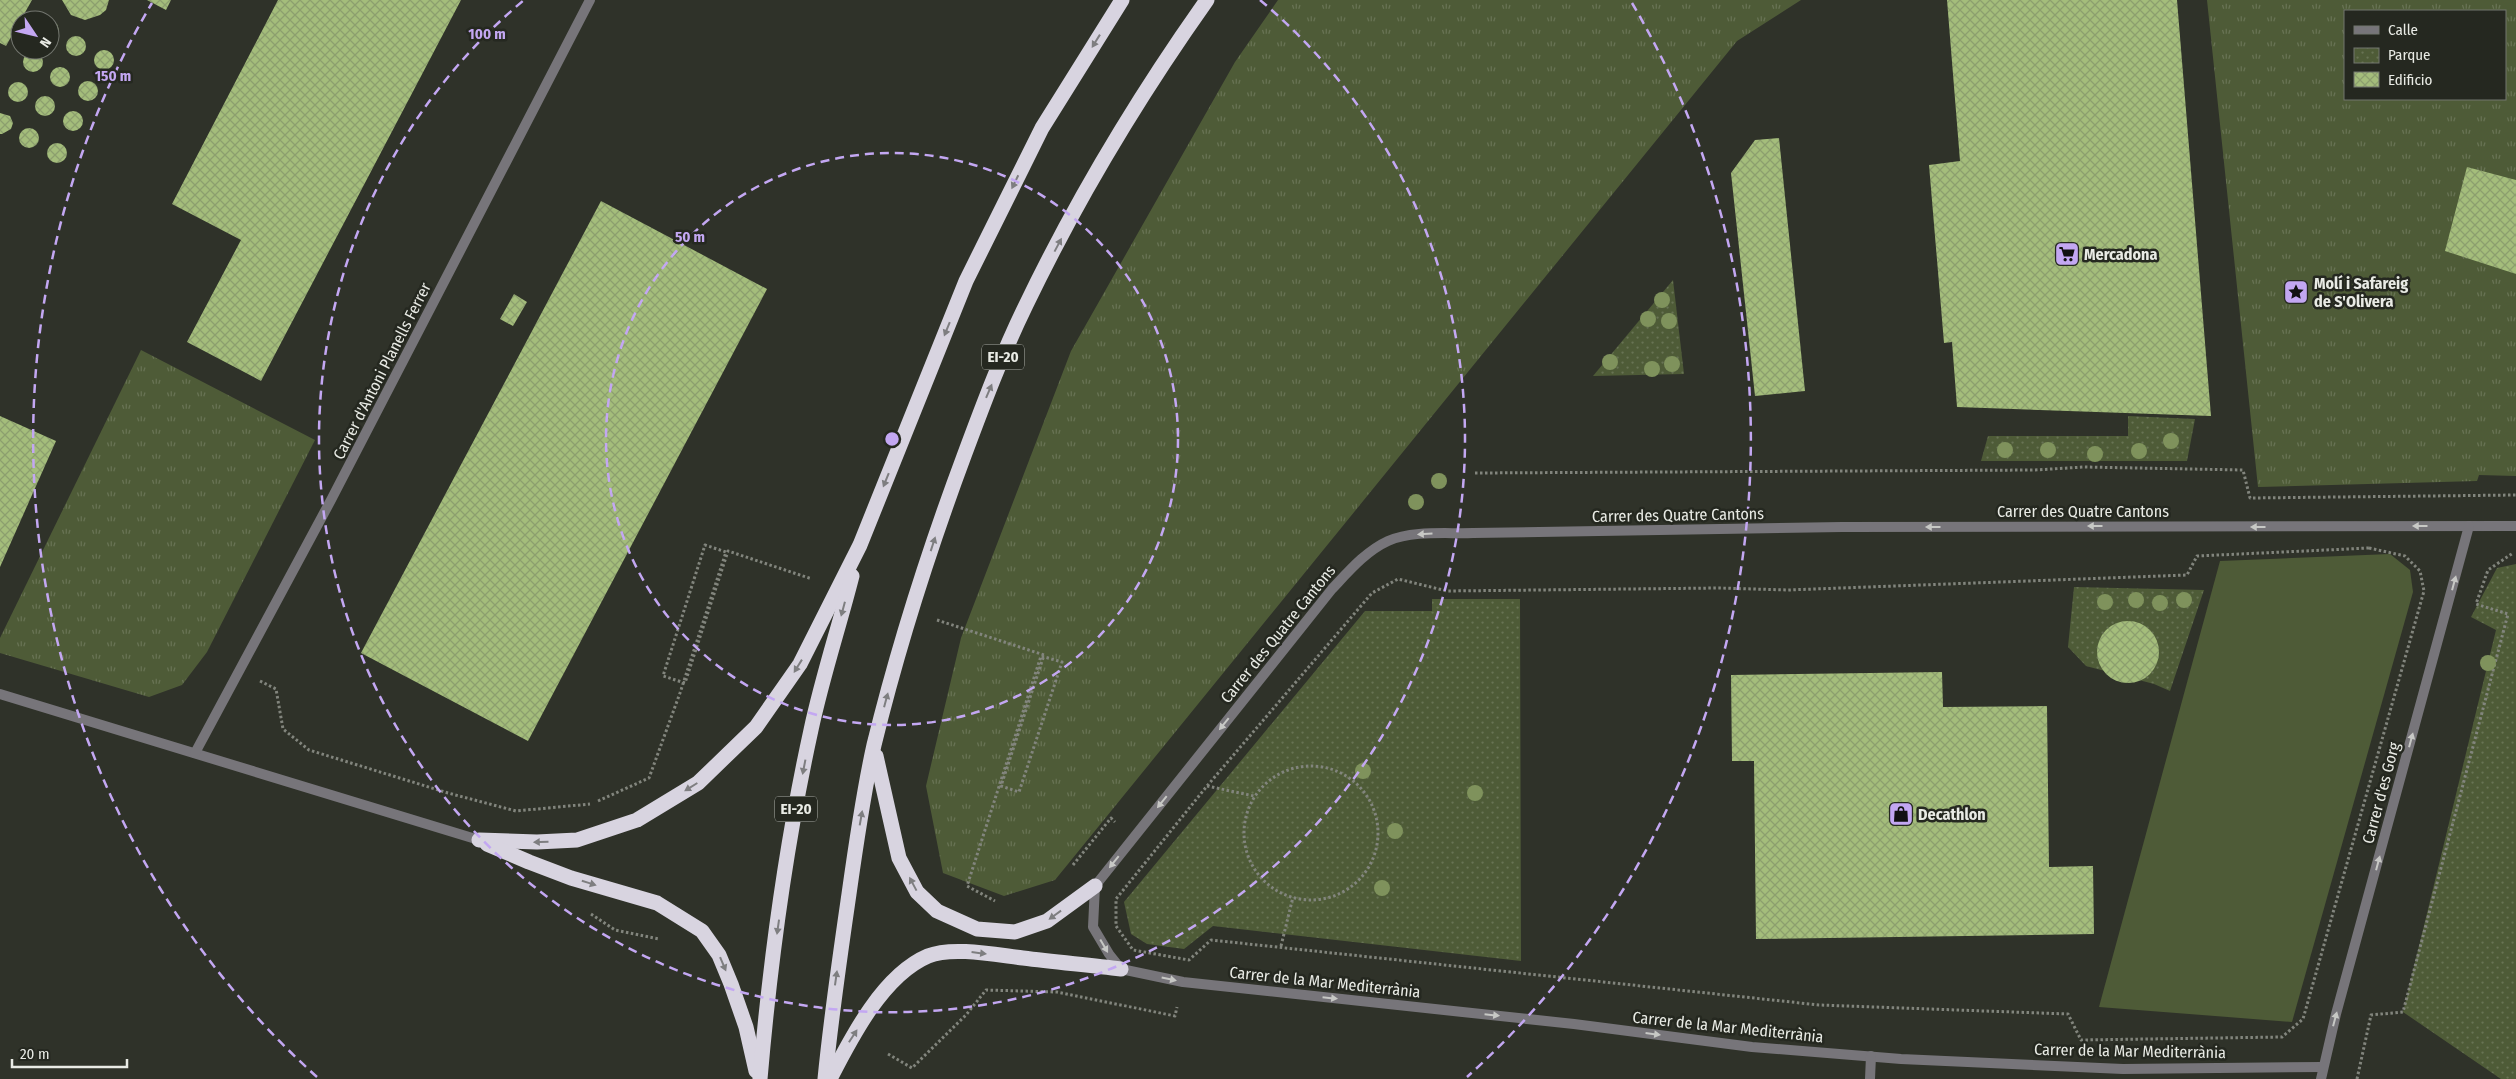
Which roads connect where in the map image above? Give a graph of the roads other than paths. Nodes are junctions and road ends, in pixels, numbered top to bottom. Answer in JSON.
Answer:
{"nodes":[{"id":1,"x":590,"y":0,"type":"edge"},
{"id":2,"x":1122,"y":0,"type":"edge"},
{"id":3,"x":1207,"y":0,"type":"edge"},
{"id":4,"x":2469,"y":526,"type":"junction"},
{"id":5,"x":2516,"y":526,"type":"edge"},
{"id":6,"x":860,"y":545,"type":"junction"},
{"id":7,"x":0,"y":694,"type":"edge"},
{"id":8,"x":874,"y":747,"type":"junction"},
{"id":9,"x":195,"y":753,"type":"junction"},
{"id":10,"x":479,"y":840,"type":"junction"},
{"id":11,"x":1094,"y":886,"type":"junction"},
{"id":12,"x":1121,"y":969,"type":"junction"},
{"id":13,"x":1871,"y":1056,"type":"junction"},
{"id":14,"x":2322,"y":1067,"type":"junction"},
{"id":15,"x":2123,"y":1069,"type":"junction"},
{"id":16,"x":759,"y":1079,"type":"edge"},
{"id":17,"x":825,"y":1079,"type":"edge"},
{"id":18,"x":830,"y":1079,"type":"edge"},
{"id":19,"x":1870,"y":1079,"type":"edge"},
{"id":20,"x":2129,"y":1079,"type":"edge"},
{"id":21,"x":2321,"y":1079,"type":"edge"}],
"edges":[{"from":1,"to":9,"type":"street","name":"Carrer d'Antoni Planells Ferrer"},
{"from":2,"to":6,"type":"highway","number":"EI-20","one_way":true},
{"from":8,"to":3,"type":"highway","number":"EI-20","one_way":true},
{"from":4,"to":5,"type":"street","name":"Carrer des Quatre Cantons"},
{"from":4,"to":11,"type":"street","name":"Carrer des Quatre Cantons","one_way":true},
{"from":14,"to":4,"type":"street","name":"Carrer d'es Gorg","one_way":true},
{"from":6,"to":10,"type":"highway","one_way":true},
{"from":6,"to":16,"type":"highway","number":"EI-20","one_way":true},
{"from":7,"to":9,"type":"street"},
{"from":11,"to":8,"type":"highway","one_way":true},
{"from":17,"to":8,"type":"highway","number":"EI-20","one_way":true},
{"from":9,"to":10,"type":"street"},
{"from":10,"to":16,"type":"highway","one_way":true},
{"from":11,"to":12,"type":"street","one_way":true},
{"from":12,"to":13,"type":"street","name":"Carrer de la Mar Mediterrània","one_way":true},
{"from":18,"to":12,"type":"highway","one_way":true},
{"from":13,"to":15,"type":"street","name":"Carrer de la Mar Mediterrània"},
{"from":13,"to":19,"type":"street"},
{"from":14,"to":15,"type":"street","name":"Carrer de la Mar Mediterrània"},
{"from":14,"to":21,"type":"street"},
{"from":15,"to":20,"type":"street"}]}
